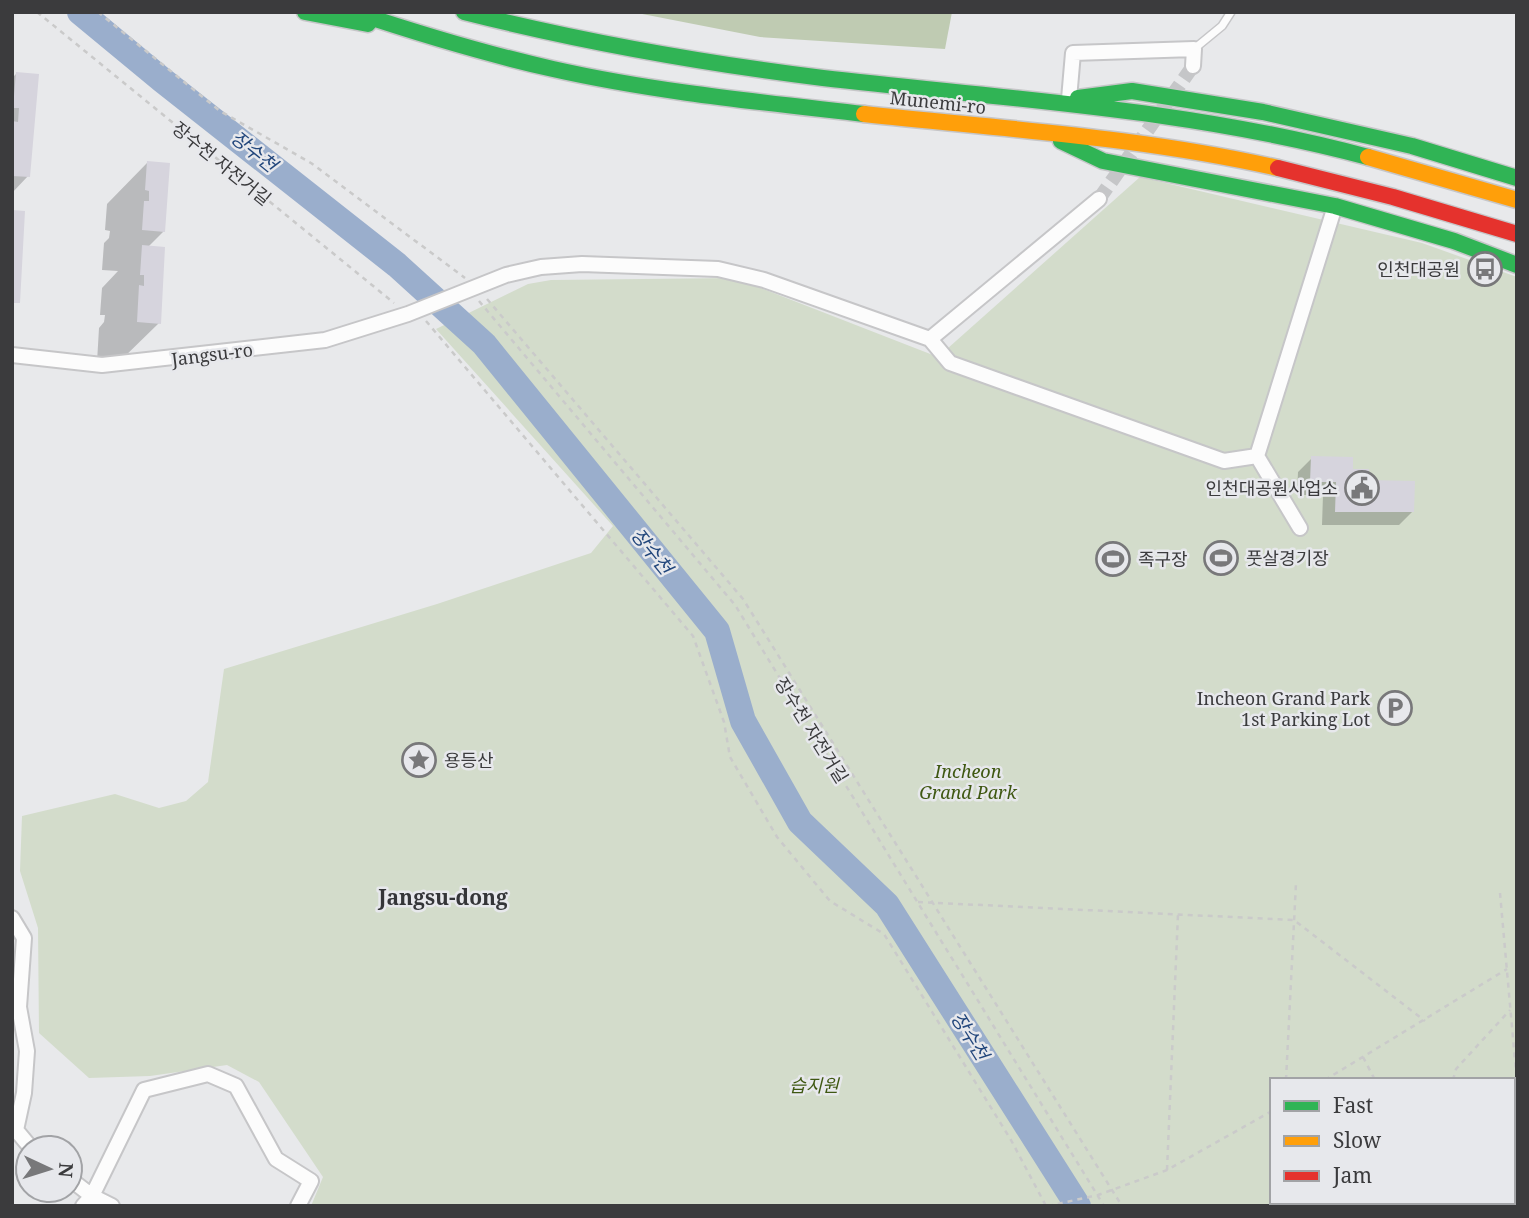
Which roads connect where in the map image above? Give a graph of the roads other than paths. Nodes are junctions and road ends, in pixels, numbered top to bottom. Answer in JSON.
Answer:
{"nodes":[{"id":1,"x":305,"y":12,"type":"edge"},
{"id":2,"x":354,"y":12,"type":"edge"},
{"id":3,"x":464,"y":12,"type":"edge"},
{"id":4,"x":1231,"y":12,"type":"edge"},
{"id":5,"x":401,"y":30,"type":"junction"},
{"id":6,"x":1194,"y":49,"type":"junction"},
{"id":7,"x":1192,"y":66,"type":"tunnel mouth"},
{"id":8,"x":1069,"y":99,"type":"junction"},
{"id":9,"x":1045,"y":103,"type":"junction"},
{"id":10,"x":1044,"y":132,"type":"junction"},
{"id":11,"x":1517,"y":178,"type":"edge"},
{"id":12,"x":1099,"y":199,"type":"tunnel mouth"},
{"id":13,"x":1517,"y":200,"type":"edge"},
{"id":14,"x":1335,"y":206,"type":"junction"},
{"id":15,"x":1517,"y":234,"type":"edge"},
{"id":16,"x":1517,"y":265,"type":"edge"},
{"id":17,"x":930,"y":339,"type":"junction"},
{"id":18,"x":12,"y":355,"type":"edge"},
{"id":19,"x":1256,"y":456,"type":"junction"},
{"id":20,"x":1300,"y":528,"type":"dead end"},
{"id":21,"x":12,"y":918,"type":"edge"},
{"id":22,"x":14,"y":1131,"type":"edge"},
{"id":23,"x":87,"y":1201,"type":"edge"},
{"id":24,"x":112,"y":1206,"type":"edge"},
{"id":25,"x":298,"y":1206,"type":"edge"}],
"edges":[{"from":1,"to":5,"type":"main road"},
{"from":2,"to":5,"type":"main road","name":"Munemi-ro"},
{"from":3,"to":9,"type":"main road","name":"Munemi-ro"},
{"from":4,"to":6,"type":"lane"},
{"from":5,"to":10,"type":"main road","name":"Munemi-ro"},
{"from":6,"to":7,"type":"street"},
{"from":6,"to":8,"type":"street"},
{"from":8,"to":9,"type":"main road"},
{"from":8,"to":11,"type":"main road"},
{"from":9,"to":13,"type":"main road","name":"Munemi-ro"},
{"from":10,"to":14,"type":"main road"},
{"from":10,"to":15,"type":"main road","name":"Munemi-ro"},
{"from":12,"to":17,"type":"street"},
{"from":14,"to":16,"type":"main road"},
{"from":14,"to":19,"type":"street"},
{"from":17,"to":18,"type":"street","name":"Jangsu-ro"},
{"from":17,"to":19,"type":"street"},
{"from":19,"to":20,"type":"street"},
{"from":21,"to":22,"type":"street"},
{"from":23,"to":24,"type":"street"},
{"from":23,"to":25,"type":"street"}]}
